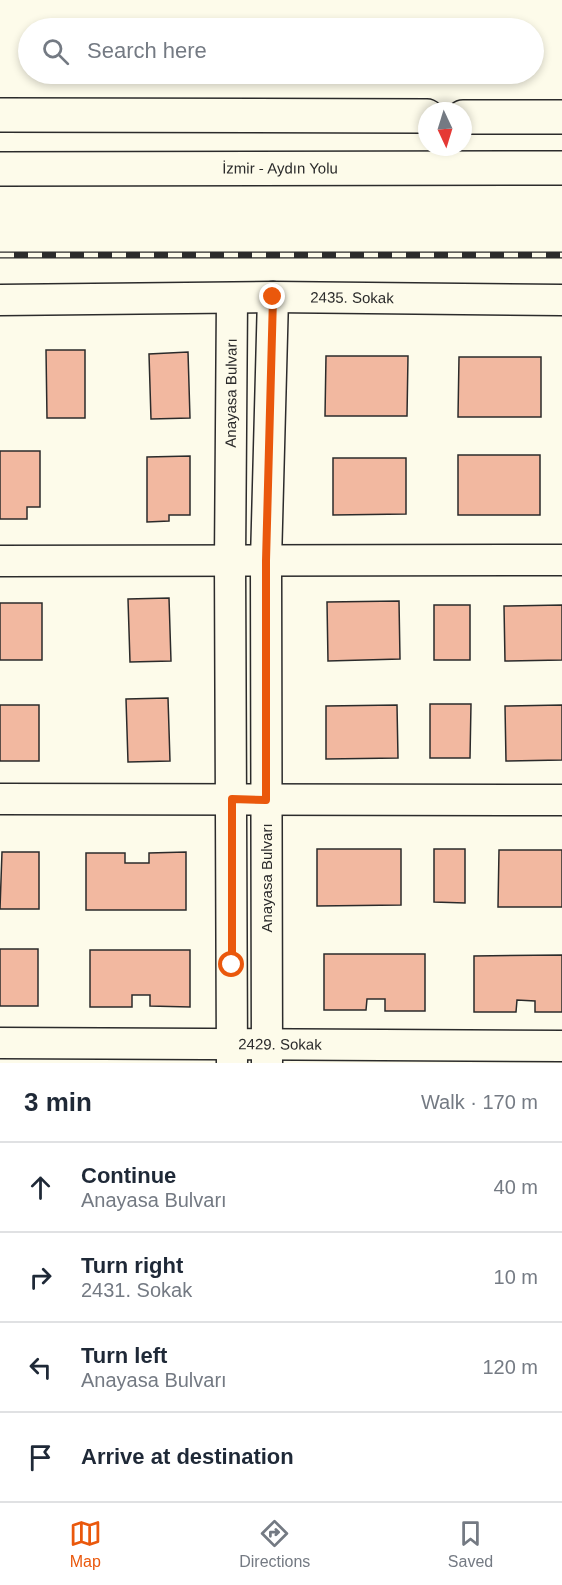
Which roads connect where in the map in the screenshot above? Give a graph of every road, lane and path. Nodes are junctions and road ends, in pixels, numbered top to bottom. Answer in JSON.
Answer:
{"nodes":[{"id":1,"x":0,"y":115,"type":"edge"},
{"id":2,"x":418,"y":116,"type":"edge"},
{"id":3,"x":472,"y":117,"type":"edge"},
{"id":4,"x":562,"y":117,"type":"edge"},
{"id":5,"x":562,"y":168,"type":"edge"},
{"id":6,"x":0,"y":169,"type":"edge"},
{"id":7,"x":273,"y":297,"type":"junction"},
{"id":8,"x":232,"y":298,"type":"junction"},
{"id":9,"x":0,"y":300,"type":"edge"},
{"id":10,"x":562,"y":300,"type":"edge"},
{"id":11,"x":562,"y":560,"type":"edge"},
{"id":12,"x":0,"y":561,"type":"edge"},
{"id":13,"x":230,"y":561,"type":"junction"},
{"id":14,"x":266,"y":561,"type":"junction"},
{"id":15,"x":0,"y":799,"type":"edge"},
{"id":16,"x":232,"y":799,"type":"junction"},
{"id":17,"x":266,"y":800,"type":"junction"},
{"id":18,"x":562,"y":800,"type":"edge"},
{"id":19,"x":0,"y":1043,"type":"edge"},
{"id":20,"x":562,"y":1046,"type":"edge"},
{"id":21,"x":232,"y":1054,"type":"edge"},
{"id":22,"x":267,"y":1054,"type":"edge"}],
"edges":[{"from":1,"to":2,"type":"highway"},
{"from":3,"to":4,"type":"highway"},
{"from":5,"to":6,"type":"highway","name":"İzmir - Aydın Yolu"},
{"from":7,"to":8,"type":"street","name":"2435. Sokak"},
{"from":7,"to":10,"type":"street","name":"2435. Sokak"},
{"from":7,"to":14,"type":"street","name":"Anayasa Bulvarı"},
{"from":8,"to":9,"type":"street","name":"2435. Sokak"},
{"from":8,"to":13,"type":"street","name":"Anayasa Bulvarı"},
{"from":11,"to":14,"type":"street"},
{"from":12,"to":13,"type":"street"},
{"from":13,"to":14,"type":"street"},
{"from":13,"to":16,"type":"street","name":"Anayasa Bulvarı"},
{"from":14,"to":17,"type":"street","name":"Anayasa Bulvarı"},
{"from":15,"to":16,"type":"street"},
{"from":16,"to":17,"type":"street"},
{"from":16,"to":21,"type":"street","name":"Anayasa Bulvarı"},
{"from":17,"to":18,"type":"street"},
{"from":17,"to":22,"type":"street","name":"Anayasa Bulvarı"},
{"from":19,"to":21,"type":"street","name":"2429. Sokak"},
{"from":20,"to":22,"type":"street","name":"2429. Sokak"},
{"from":21,"to":22,"type":"street","name":"2429. Sokak"}]}
